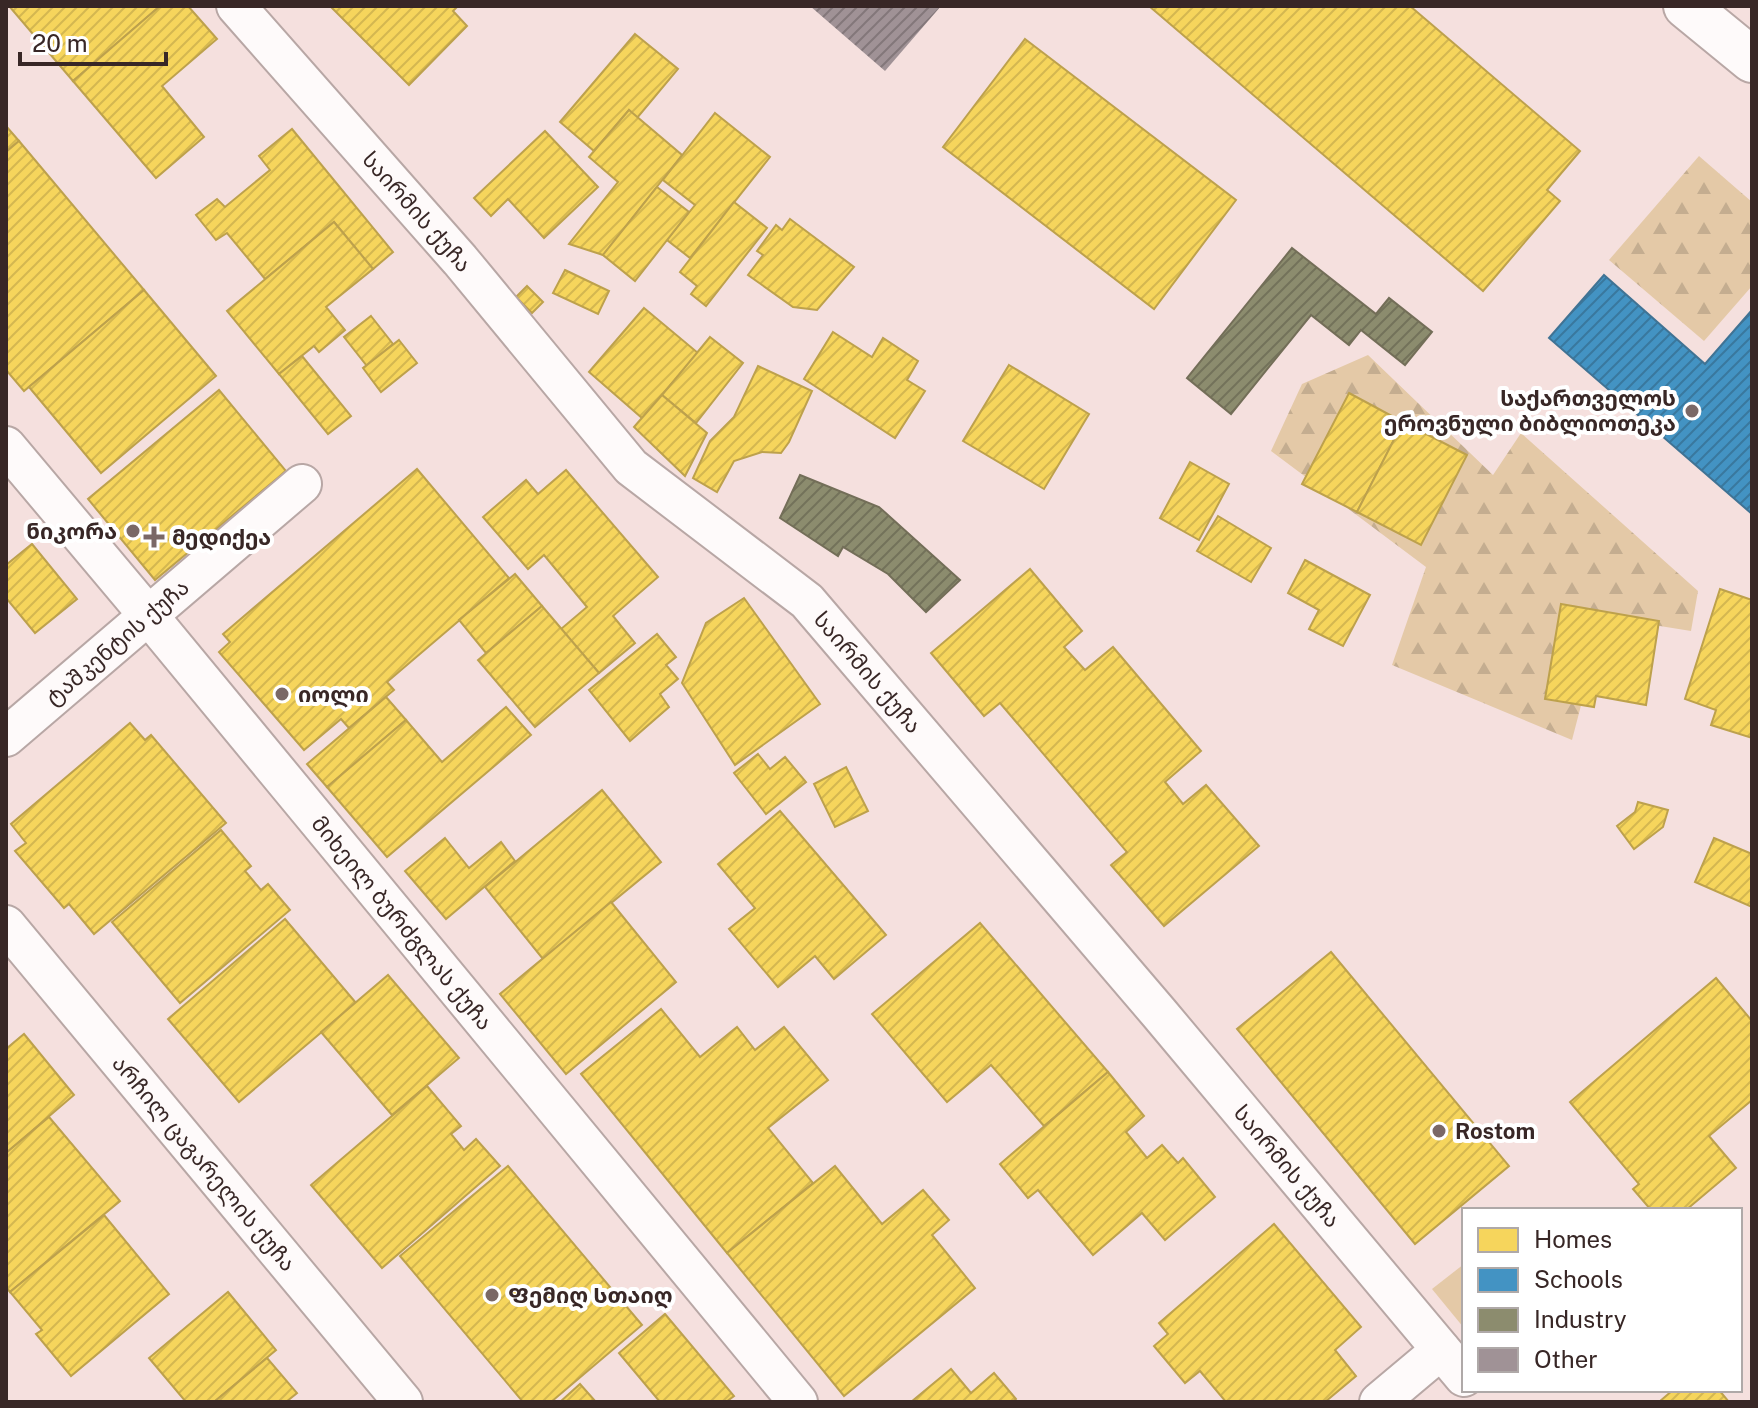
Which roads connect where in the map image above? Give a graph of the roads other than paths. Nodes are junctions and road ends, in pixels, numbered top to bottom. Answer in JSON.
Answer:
{"nodes":[{"id":1,"x":236,"y":6,"type":"edge"},
{"id":2,"x":1686,"y":6,"type":"edge"},
{"id":3,"x":1752,"y":60,"type":"edge"},
{"id":4,"x":6,"y":446,"type":"edge"},
{"id":5,"x":302,"y":484,"type":"dead end"},
{"id":6,"x":148,"y":615,"type":"junction"},
{"id":7,"x":6,"y":737,"type":"edge"},
{"id":8,"x":6,"y":925,"type":"edge"},
{"id":9,"x":1453,"y":1364,"type":"edge"},
{"id":10,"x":403,"y":1402,"type":"edge"},
{"id":11,"x":798,"y":1402,"type":"edge"},
{"id":12,"x":1379,"y":1402,"type":"edge"}],
"edges":[{"from":1,"to":9,"type":"street","name":"საირმის ქუჩა"},
{"from":2,"to":3,"type":"main road"},
{"from":4,"to":6,"type":"street","name":"მიხეილ ბურძგლას ქუჩა"},
{"from":5,"to":6,"type":"street","name":"ტაშკენტის ქუჩა"},
{"from":6,"to":7,"type":"street","name":"ტაშკენტის ქუჩა"},
{"from":6,"to":11,"type":"street","name":"მიხეილ ბურძგლას ქუჩა"},
{"from":8,"to":10,"type":"street","name":"არჩილ ცაგარელის ქუჩა"},
{"from":9,"to":12,"type":"street"}]}
